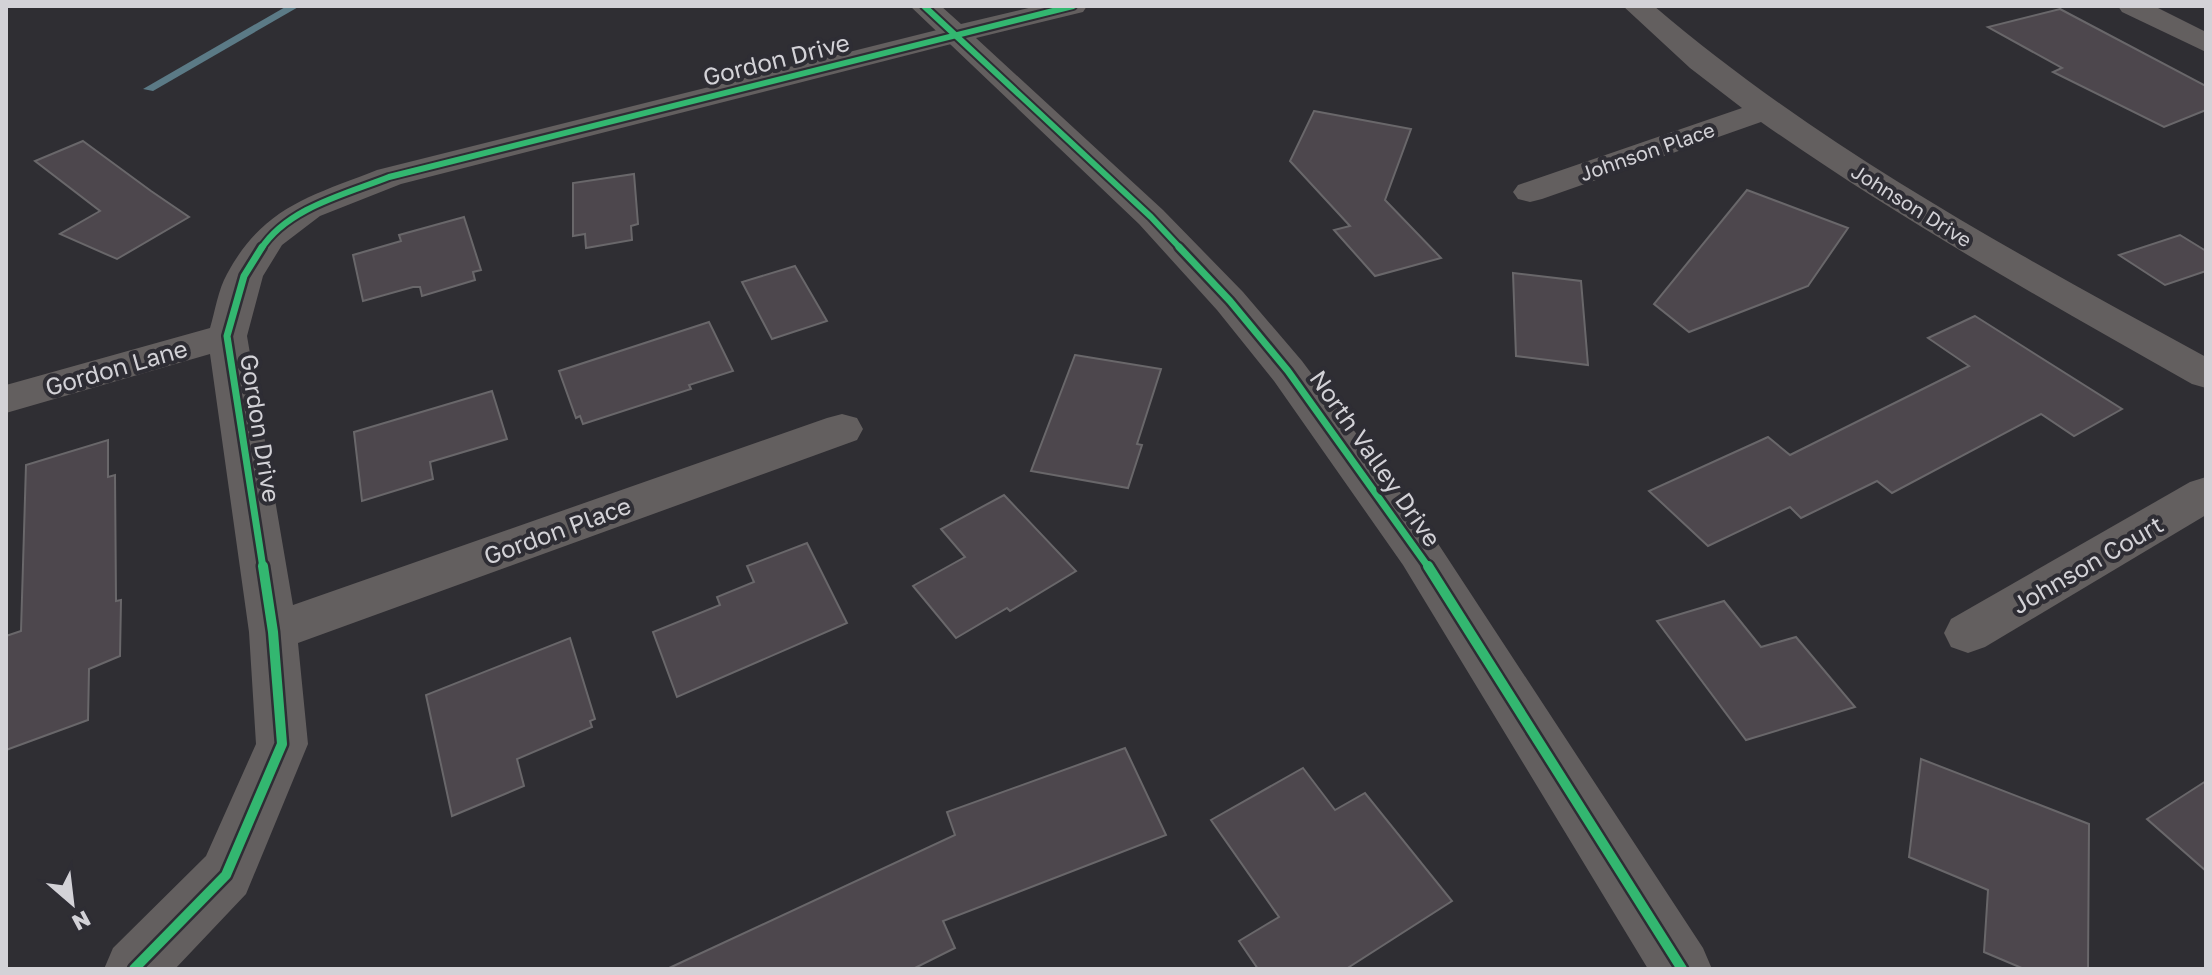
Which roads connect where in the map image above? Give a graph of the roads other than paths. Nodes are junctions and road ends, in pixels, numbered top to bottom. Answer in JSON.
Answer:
{"nodes":[{"id":1,"x":924,"y":6,"type":"edge"},
{"id":2,"x":1073,"y":6,"type":"edge"},
{"id":3,"x":1637,"y":6,"type":"edge"},
{"id":4,"x":2132,"y":6,"type":"edge"},
{"id":5,"x":957,"y":34,"type":"junction"},
{"id":6,"x":2206,"y":43,"type":"edge"},
{"id":7,"x":1763,"y":111,"type":"junction"},
{"id":8,"x":1530,"y":192,"type":"dead end"},
{"id":9,"x":227,"y":336,"type":"junction"},
{"id":10,"x":2206,"y":374,"type":"edge"},
{"id":11,"x":6,"y":399,"type":"edge"},
{"id":12,"x":842,"y":429,"type":"dead end"},
{"id":13,"x":2206,"y":494,"type":"edge"},
{"id":14,"x":273,"y":632,"type":"junction"},
{"id":15,"x":1968,"y":633,"type":"dead end"},
{"id":16,"x":134,"y":969,"type":"edge"},
{"id":17,"x":1682,"y":969,"type":"edge"}],
"edges":[{"from":1,"to":5,"type":"street","name":"North Valley Drive"},
{"from":2,"to":5,"type":"street","name":"Gordon Drive"},
{"from":3,"to":7,"type":"street","name":"Johnson Drive"},
{"from":4,"to":6,"type":"street"},
{"from":5,"to":9,"type":"street","name":"Gordon Drive"},
{"from":5,"to":17,"type":"street","name":"North Valley Drive"},
{"from":7,"to":8,"type":"street","name":"Johnson Place"},
{"from":7,"to":10,"type":"street","name":"Johnson Drive"},
{"from":9,"to":11,"type":"street","name":"Gordon Lane"},
{"from":9,"to":14,"type":"street","name":"Gordon Drive"},
{"from":12,"to":14,"type":"street","name":"Gordon Place"},
{"from":13,"to":15,"type":"street","name":"Johnson Court"},
{"from":14,"to":16,"type":"street","name":"Gordon Drive"}]}
